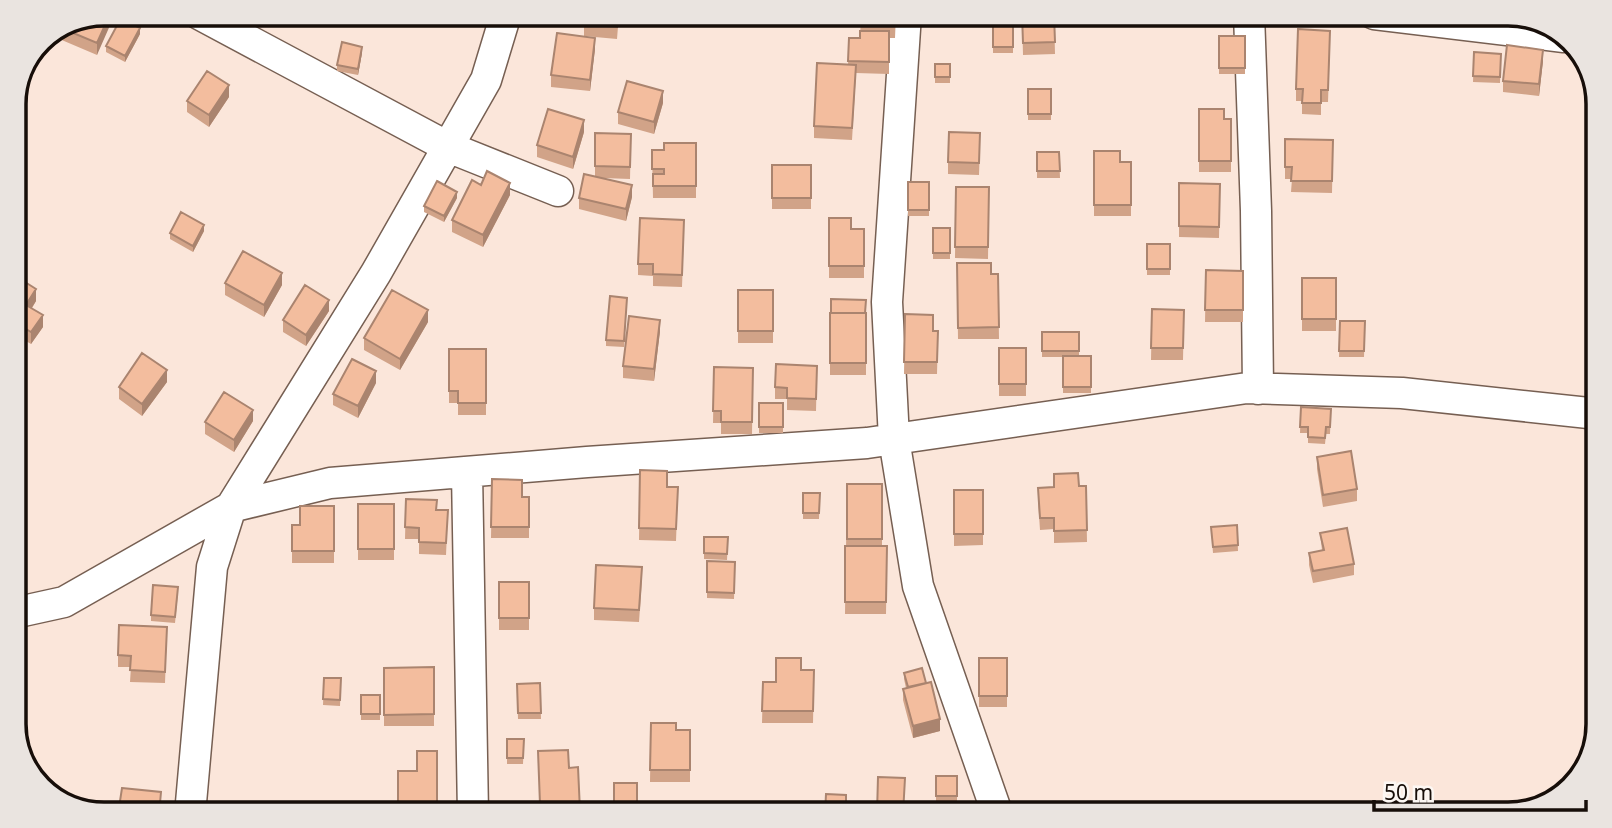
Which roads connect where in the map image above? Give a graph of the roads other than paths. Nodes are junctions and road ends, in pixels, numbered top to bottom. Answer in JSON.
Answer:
{"nodes":[{"id":1,"x":221,"y":26,"type":"edge"},
{"id":2,"x":502,"y":26,"type":"edge"},
{"id":3,"x":905,"y":26,"type":"edge"},
{"id":4,"x":1249,"y":26,"type":"edge"},
{"id":5,"x":1473,"y":26,"type":"edge"},
{"id":6,"x":1543,"y":34,"type":"edge"},
{"id":7,"x":448,"y":147,"type":"junction"},
{"id":8,"x":558,"y":191,"type":"dead end"},
{"id":9,"x":1258,"y":389,"type":"junction"},
{"id":10,"x":1586,"y":413,"type":"edge"},
{"id":11,"x":894,"y":439,"type":"junction"},
{"id":12,"x":467,"y":472,"type":"junction"},
{"id":13,"x":231,"y":506,"type":"junction"},
{"id":14,"x":26,"y":610,"type":"edge"},
{"id":15,"x":191,"y":802,"type":"edge"},
{"id":16,"x":473,"y":802,"type":"edge"},
{"id":17,"x":993,"y":802,"type":"edge"}],
"edges":[{"from":1,"to":7,"type":"street"},
{"from":2,"to":7,"type":"street"},
{"from":3,"to":11,"type":"street"},
{"from":4,"to":9,"type":"street"},
{"from":5,"to":6,"type":"street"},
{"from":7,"to":8,"type":"street"},
{"from":7,"to":13,"type":"street"},
{"from":9,"to":10,"type":"street"},
{"from":9,"to":11,"type":"street"},
{"from":11,"to":12,"type":"street"},
{"from":11,"to":17,"type":"street"},
{"from":12,"to":13,"type":"street"},
{"from":12,"to":16,"type":"street"},
{"from":13,"to":14,"type":"street"},
{"from":13,"to":15,"type":"street"}]}
